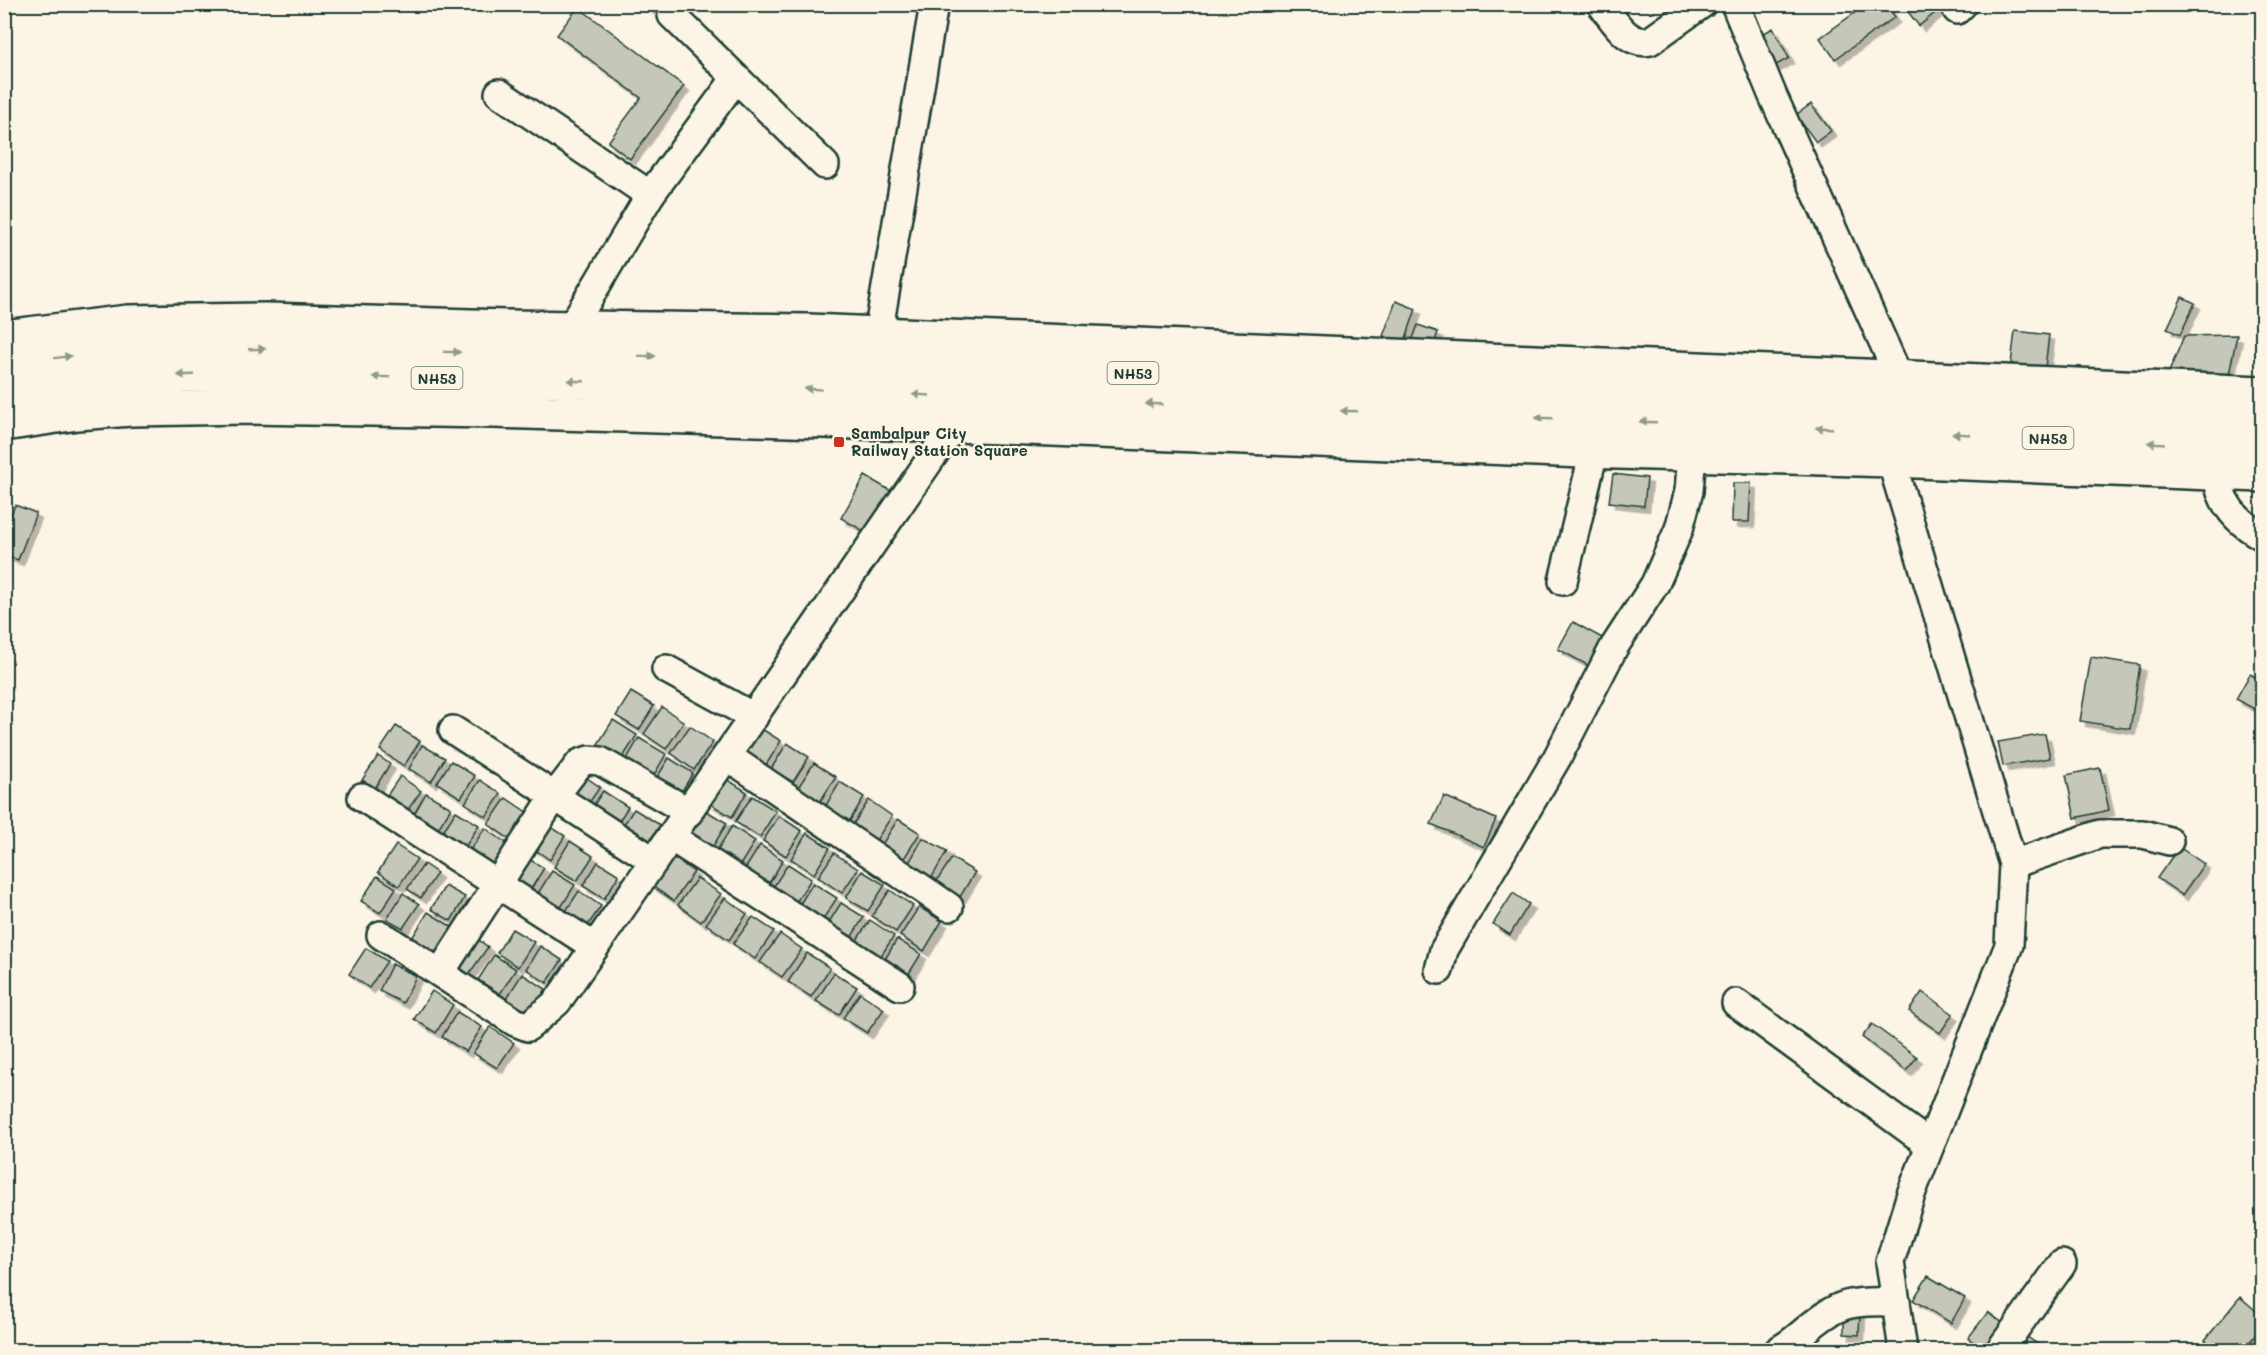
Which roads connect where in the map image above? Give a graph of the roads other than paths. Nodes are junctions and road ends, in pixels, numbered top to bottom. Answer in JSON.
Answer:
{"nodes":[{"id":1,"x":934,"y":4,"type":"edge"},
{"id":2,"x":1601,"y":4,"type":"edge"},
{"id":3,"x":1702,"y":4,"type":"edge"},
{"id":4,"x":1735,"y":4,"type":"edge"},
{"id":5,"x":672,"y":15,"type":"dead end"},
{"id":6,"x":736,"y":78,"type":"junction"},
{"id":7,"x":499,"y":93,"type":"dead end"},
{"id":8,"x":825,"y":165,"type":"dead end"},
{"id":9,"x":650,"y":195,"type":"junction"},
{"id":10,"x":571,"y":328,"type":"junction"},
{"id":11,"x":4,"y":337,"type":"edge"},
{"id":12,"x":4,"y":364,"type":"edge"},
{"id":13,"x":873,"y":377,"type":"junction"},
{"id":14,"x":1905,"y":390,"type":"junction"},
{"id":15,"x":4,"y":391,"type":"edge"},
{"id":16,"x":2262,"y":393,"type":"edge"},
{"id":17,"x":2262,"y":421,"type":"edge"},
{"id":18,"x":4,"y":424,"type":"edge"},
{"id":19,"x":954,"y":425,"type":"junction"},
{"id":20,"x":2262,"y":447,"type":"edge"},
{"id":21,"x":1594,"y":451,"type":"junction"},
{"id":22,"x":1692,"y":454,"type":"junction"},
{"id":23,"x":1891,"y":460,"type":"junction"},
{"id":24,"x":2217,"y":473,"type":"junction"},
{"id":25,"x":2262,"y":475,"type":"edge"},
{"id":26,"x":2262,"y":536,"type":"edge"},
{"id":27,"x":1563,"y":581,"type":"dead end"},
{"id":28,"x":666,"y":669,"type":"dead end"},
{"id":29,"x":754,"y":717,"type":"junction"},
{"id":30,"x":453,"y":730,"type":"dead end"},
{"id":31,"x":727,"y":756,"type":"junction"},
{"id":32,"x":554,"y":796,"type":"junction"},
{"id":33,"x":362,"y":797,"type":"dead end"},
{"id":34,"x":688,"y":812,"type":"junction"},
{"id":35,"x":671,"y":837,"type":"junction"},
{"id":36,"x":2169,"y":841,"type":"dead end"},
{"id":37,"x":654,"y":861,"type":"junction"},
{"id":38,"x":2013,"y":864,"type":"junction"},
{"id":39,"x":500,"y":885,"type":"junction"},
{"id":40,"x":949,"y":907,"type":"dead end"},
{"id":41,"x":381,"y":935,"type":"dead end"},
{"id":42,"x":595,"y":947,"type":"junction"},
{"id":43,"x":1439,"y":970,"type":"dead end"},
{"id":44,"x":440,"y":973,"type":"junction"},
{"id":45,"x":900,"y":986,"type":"dead end"},
{"id":46,"x":1736,"y":1003,"type":"dead end"},
{"id":47,"x":1930,"y":1145,"type":"junction"},
{"id":48,"x":2062,"y":1264,"type":"dead end"},
{"id":49,"x":1896,"y":1302,"type":"junction"},
{"id":50,"x":1909,"y":1348,"type":"edge"},
{"id":51,"x":1779,"y":1350,"type":"edge"},
{"id":52,"x":2000,"y":1350,"type":"edge"}],
"edges":[{"from":1,"to":13,"type":"street"},
{"from":2,"to":3,"type":"street"},
{"from":4,"to":14,"type":"street"},
{"from":5,"to":6,"type":"street"},
{"from":6,"to":8,"type":"street"},
{"from":6,"to":9,"type":"street"},
{"from":7,"to":9,"type":"street"},
{"from":9,"to":10,"type":"street"},
{"from":10,"to":11,"type":"main road"},
{"from":10,"to":13,"type":"main road"},
{"from":12,"to":13,"type":"main road","number":"NH53","one_way":true},
{"from":13,"to":14,"type":"main road","number":"NH53"},
{"from":13,"to":15,"type":"main road","number":"NH53","one_way":true},
{"from":13,"to":18,"type":"main road"},
{"from":13,"to":19,"type":"main road"},
{"from":20,"to":13,"type":"main road","number":"NH53","one_way":true},
{"from":14,"to":16,"type":"main road"},
{"from":14,"to":17,"type":"main road","number":"NH53"},
{"from":19,"to":21,"type":"main road"},
{"from":19,"to":29,"type":"street"},
{"from":21,"to":22,"type":"main road"},
{"from":21,"to":27,"type":"street"},
{"from":22,"to":23,"type":"main road"},
{"from":22,"to":43,"type":"street"},
{"from":23,"to":24,"type":"main road"},
{"from":23,"to":38,"type":"street"},
{"from":24,"to":25,"type":"main road"},
{"from":24,"to":26,"type":"street"},
{"from":28,"to":29,"type":"street"},
{"from":29,"to":31,"type":"street"},
{"from":30,"to":32,"type":"street"},
{"from":31,"to":34,"type":"street"},
{"from":31,"to":40,"type":"street"},
{"from":32,"to":34,"type":"street"},
{"from":32,"to":37,"type":"street"},
{"from":32,"to":39,"type":"street"},
{"from":33,"to":39,"type":"street"},
{"from":34,"to":35,"type":"street"},
{"from":35,"to":37,"type":"street"},
{"from":35,"to":45,"type":"street"},
{"from":36,"to":38,"type":"street"},
{"from":37,"to":42,"type":"street"},
{"from":38,"to":47,"type":"street"},
{"from":39,"to":42,"type":"street"},
{"from":39,"to":44,"type":"street"},
{"from":41,"to":44,"type":"street"},
{"from":42,"to":44,"type":"street"},
{"from":46,"to":47,"type":"street"},
{"from":47,"to":49,"type":"street"},
{"from":48,"to":52,"type":"street"},
{"from":49,"to":50,"type":"street"},
{"from":49,"to":51,"type":"street"}]}
